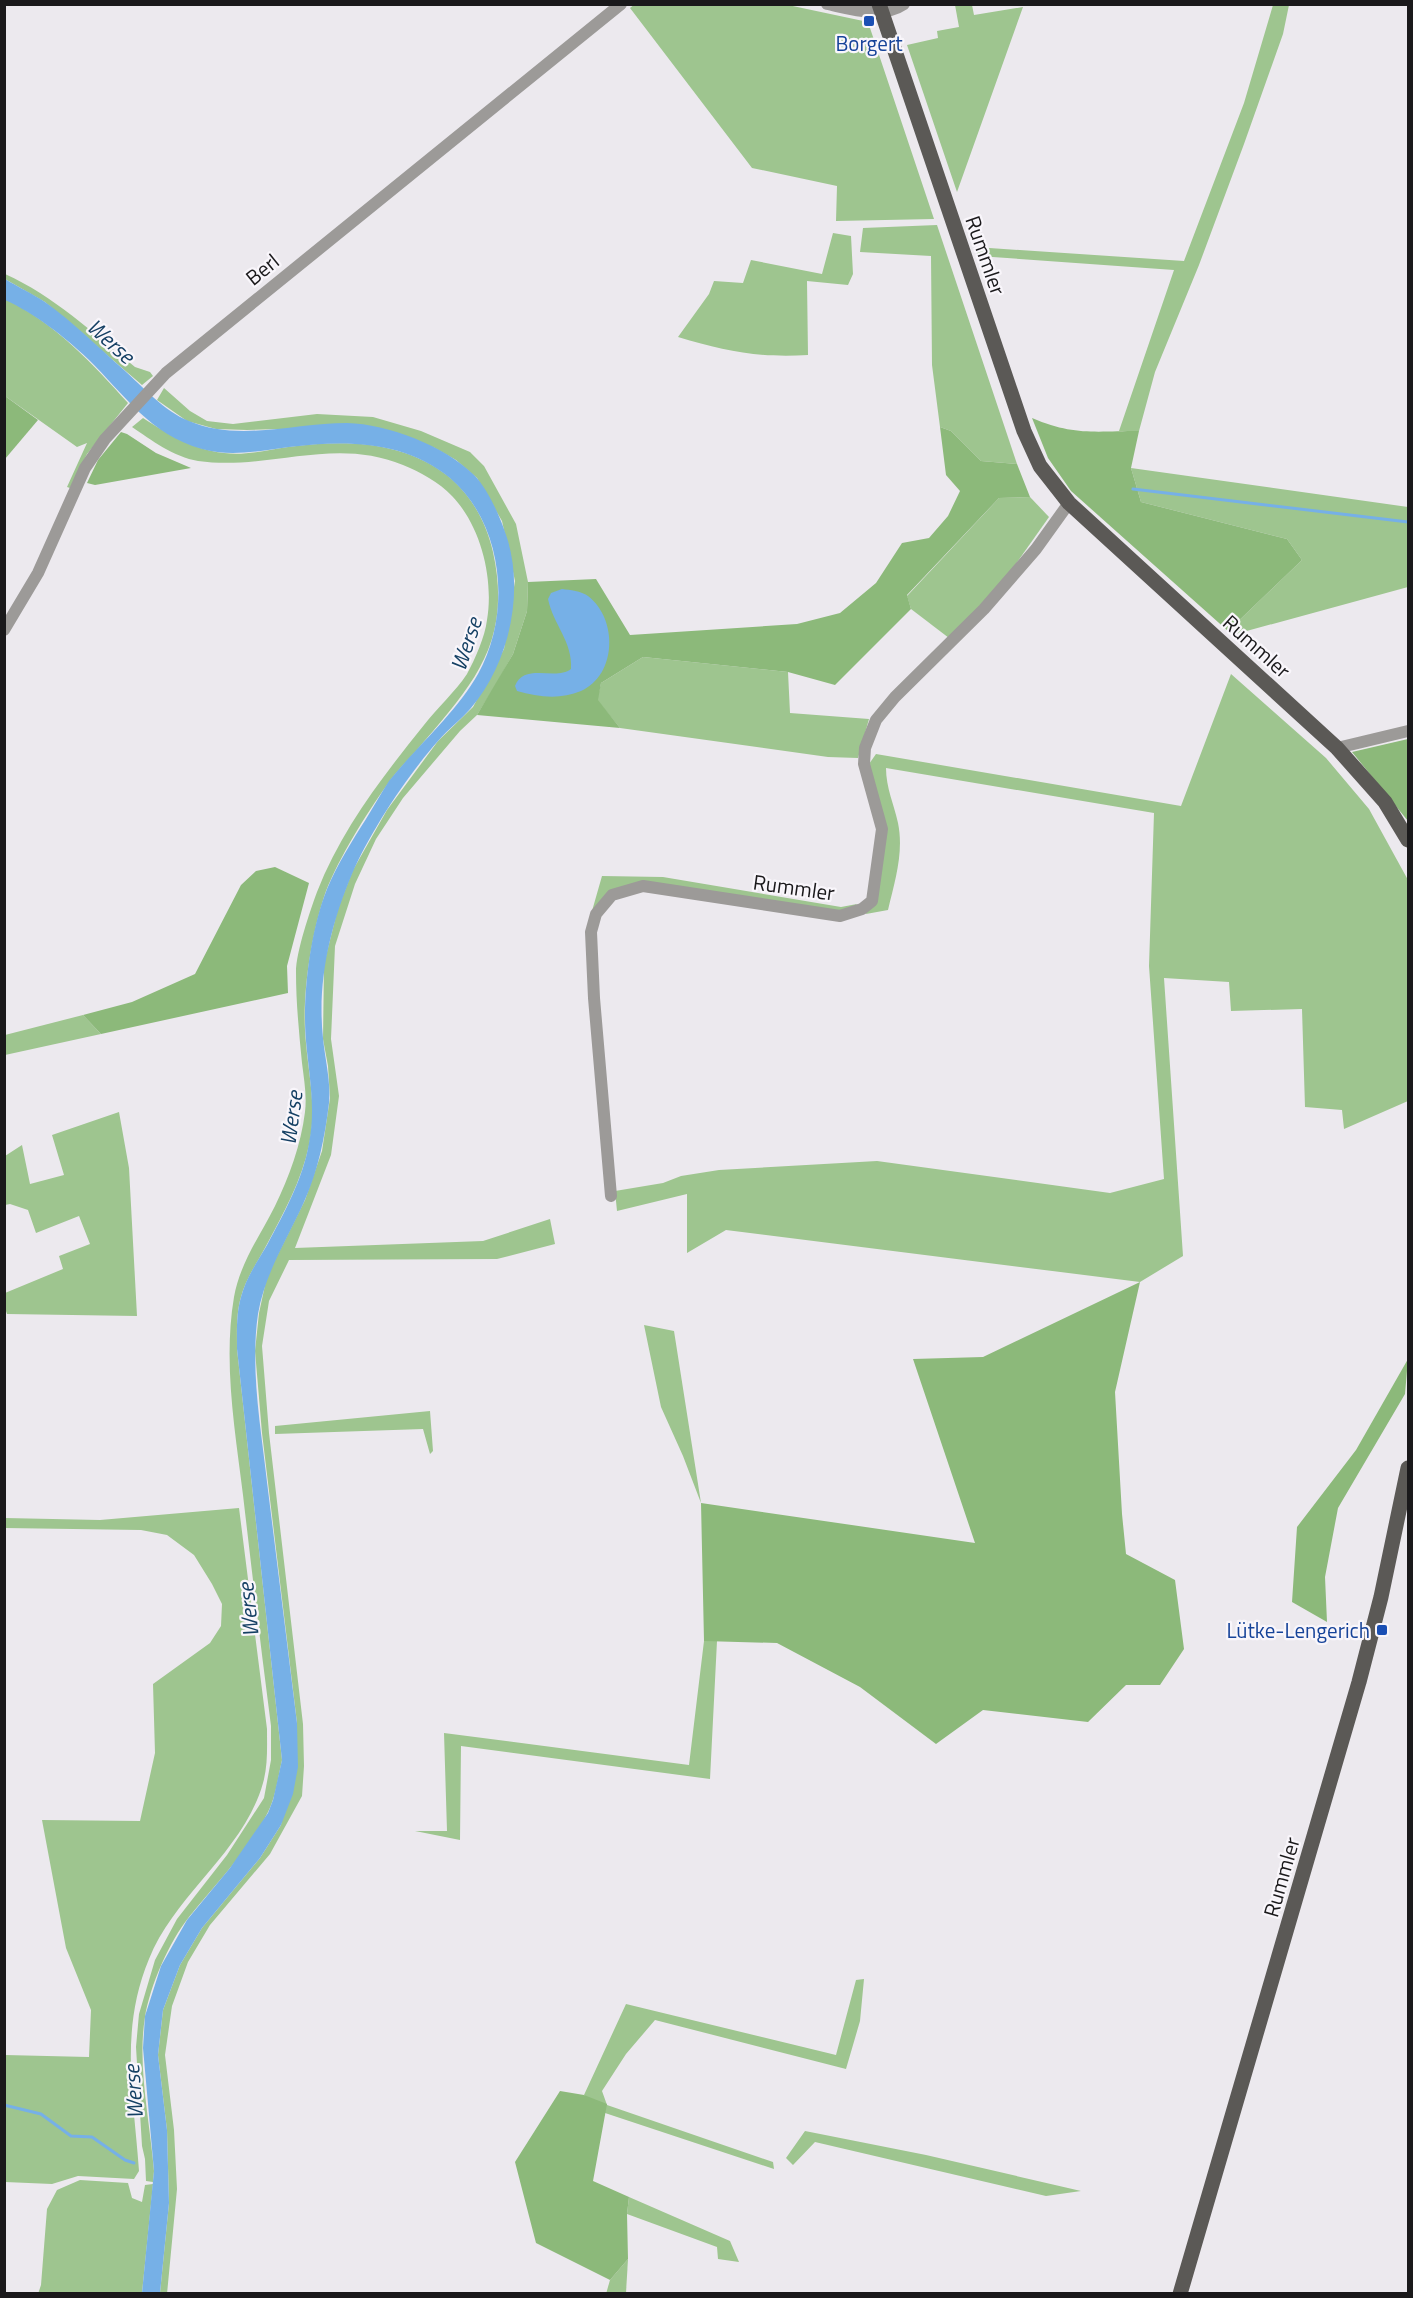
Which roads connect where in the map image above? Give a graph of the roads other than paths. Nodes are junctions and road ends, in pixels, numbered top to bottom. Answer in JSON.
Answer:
{"nodes":[{"id":1,"x":621,"y":4,"type":"edge"},
{"id":2,"x":827,"y":4,"type":"edge"},
{"id":3,"x":904,"y":4,"type":"edge"},
{"id":4,"x":880,"y":8,"type":"edge"},
{"id":5,"x":1069,"y":503,"type":"junction"},
{"id":6,"x":4,"y":630,"type":"edge"},
{"id":7,"x":1408,"y":731,"type":"edge"},
{"id":8,"x":1338,"y":748,"type":"junction"},
{"id":9,"x":1408,"y":840,"type":"edge"},
{"id":10,"x":611,"y":1196,"type":"dead end"},
{"id":11,"x":1408,"y":1468,"type":"edge"},
{"id":12,"x":1180,"y":2294,"type":"edge"}],
"edges":[{"from":1,"to":6,"type":"street","name":"Berl"},
{"from":2,"to":4,"type":"street"},
{"from":3,"to":4,"type":"street"},
{"from":4,"to":5,"type":"main road","name":"Rummler"},
{"from":5,"to":8,"type":"main road","name":"Rummler"},
{"from":5,"to":10,"type":"street","name":"Rummler"},
{"from":7,"to":8,"type":"street"},
{"from":8,"to":9,"type":"main road","name":"Rummler"},
{"from":11,"to":12,"type":"main road","name":"Rummler"}]}
